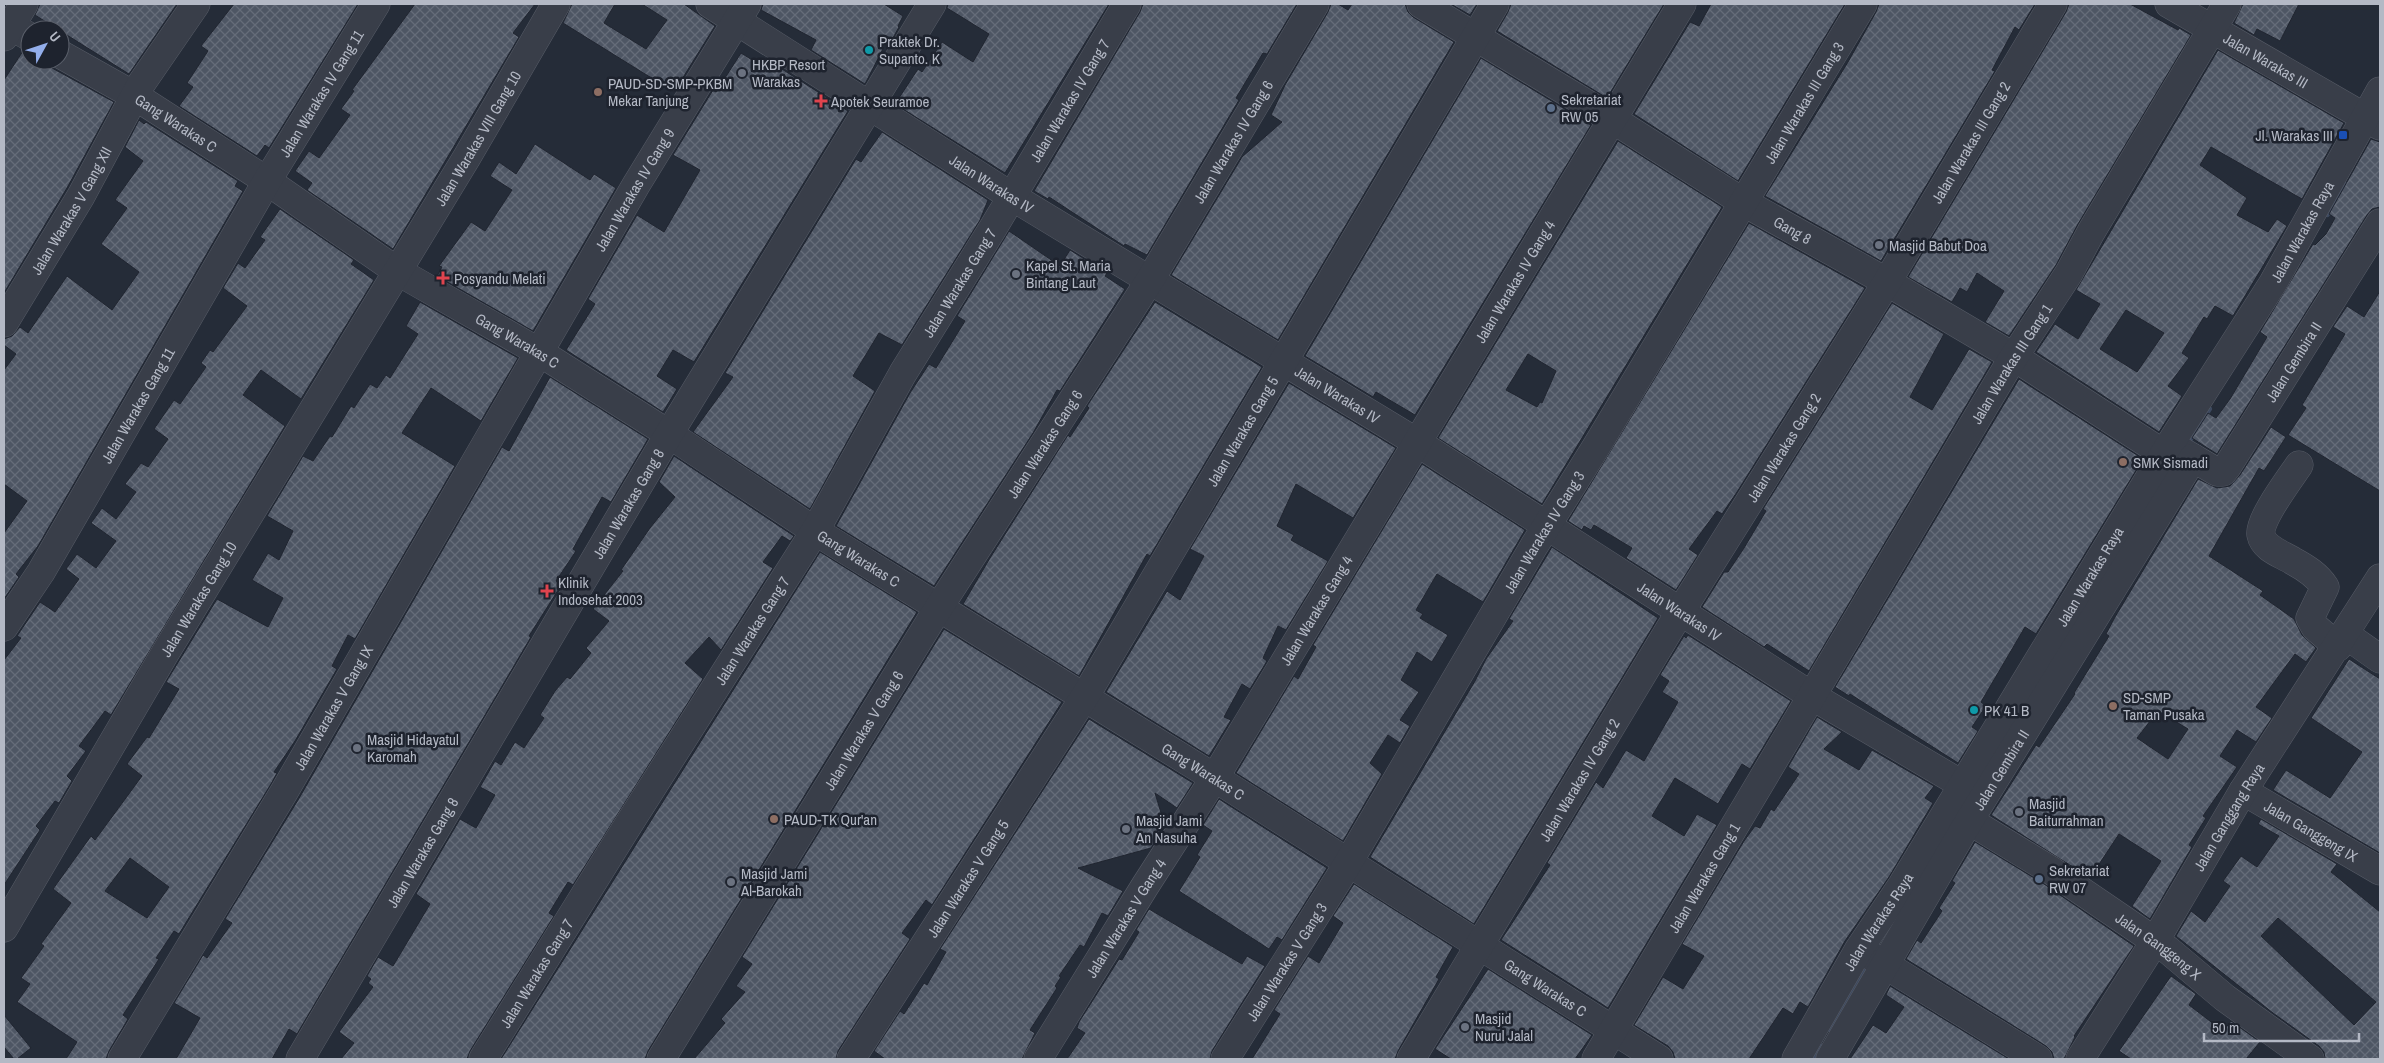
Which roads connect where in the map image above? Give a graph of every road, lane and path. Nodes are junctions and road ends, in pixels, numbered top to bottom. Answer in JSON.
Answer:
{"nodes":[{"id":1,"x":196,"y":4,"type":"edge"},
{"id":2,"x":376,"y":4,"type":"edge"},
{"id":3,"x":556,"y":4,"type":"edge"},
{"id":4,"x":710,"y":4,"type":"edge"},
{"id":5,"x":932,"y":4,"type":"edge"},
{"id":6,"x":1128,"y":4,"type":"edge"},
{"id":7,"x":1315,"y":4,"type":"edge"},
{"id":8,"x":1422,"y":4,"type":"edge"},
{"id":9,"x":1495,"y":4,"type":"edge"},
{"id":10,"x":1682,"y":4,"type":"edge"},
{"id":11,"x":1863,"y":4,"type":"edge"},
{"id":12,"x":2053,"y":4,"type":"edge"},
{"id":13,"x":2169,"y":4,"type":"edge"},
{"id":14,"x":2227,"y":4,"type":"edge"},
{"id":15,"x":741,"y":12,"type":"edge"},
{"id":16,"x":2211,"y":30,"type":"junction"},
{"id":17,"x":1476,"y":36,"type":"junction"},
{"id":18,"x":70,"y":60,"type":"edge"},
{"id":19,"x":2380,"y":91,"type":"edge"},
{"id":20,"x":135,"y":96,"type":"junction"},
{"id":21,"x":869,"y":106,"type":"junction"},
{"id":22,"x":1612,"y":119,"type":"junction"},
{"id":23,"x":2372,"y":122,"type":"edge"},
{"id":24,"x":266,"y":181,"type":"junction"},
{"id":25,"x":1010,"y":196,"type":"junction"},
{"id":26,"x":1743,"y":202,"type":"junction"},
{"id":27,"x":2380,"y":223,"type":"edge"},
{"id":28,"x":396,"y":271,"type":"junction"},
{"id":29,"x":1150,"y":280,"type":"junction"},
{"id":30,"x":1887,"y":282,"type":"junction"},
{"id":31,"x":4,"y":323,"type":"edge"},
{"id":32,"x":539,"y":352,"type":"junction"},
{"id":33,"x":2014,"y":357,"type":"junction"},
{"id":34,"x":1284,"y":362,"type":"junction"},
{"id":35,"x":669,"y":434,"type":"junction"},
{"id":36,"x":1418,"y":443,"type":"junction"},
{"id":37,"x":2178,"y":452,"type":"junction"},
{"id":38,"x":2299,"y":465,"type":"dead end"},
{"id":39,"x":1547,"y":525,"type":"junction"},
{"id":40,"x":815,"y":531,"type":"junction"},
{"id":41,"x":2380,"y":578,"type":"edge"},
{"id":42,"x":939,"y":606,"type":"junction"},
{"id":43,"x":1680,"y":613,"type":"junction"},
{"id":44,"x":4,"y":628,"type":"edge"},
{"id":45,"x":2342,"y":641,"type":"junction"},
{"id":46,"x":2063,"y":647,"type":"junction"},
{"id":47,"x":2380,"y":659,"type":"edge"},
{"id":48,"x":1812,"y":696,"type":"junction"},
{"id":49,"x":1084,"y":697,"type":"junction"},
{"id":50,"x":1214,"y":778,"type":"junction"},
{"id":51,"x":1963,"y":785,"type":"junction"},
{"id":52,"x":2243,"y":790,"type":"junction"},
{"id":53,"x":1960,"y":815,"type":"junction"},
{"id":54,"x":1348,"y":864,"type":"junction"},
{"id":55,"x":2380,"y":871,"type":"edge"},
{"id":56,"x":4,"y":928,"type":"edge"},
{"id":57,"x":2155,"y":941,"type":"junction"},
{"id":58,"x":1479,"y":946,"type":"junction"},
{"id":59,"x":1872,"y":957,"type":"junction"},
{"id":60,"x":1613,"y":1032,"type":"junction"},
{"id":61,"x":122,"y":1059,"type":"edge"},
{"id":62,"x":300,"y":1059,"type":"edge"},
{"id":63,"x":483,"y":1059,"type":"edge"},
{"id":64,"x":661,"y":1059,"type":"edge"},
{"id":65,"x":851,"y":1059,"type":"edge"},
{"id":66,"x":1038,"y":1059,"type":"edge"},
{"id":67,"x":1225,"y":1059,"type":"edge"},
{"id":68,"x":1411,"y":1059,"type":"edge"},
{"id":69,"x":1596,"y":1059,"type":"edge"},
{"id":70,"x":1659,"y":1059,"type":"edge"},
{"id":71,"x":1796,"y":1059,"type":"edge"},
{"id":72,"x":1830,"y":1059,"type":"edge"},
{"id":73,"x":2038,"y":1059,"type":"edge"},
{"id":74,"x":2080,"y":1059,"type":"edge"},
{"id":75,"x":2310,"y":1059,"type":"edge"}],
"edges":[{"from":1,"to":20,"type":"street","name":"Jalan Warakas V Gang XII"},
{"from":2,"to":24,"type":"street","name":"Jalan Warakas IV Gang 11"},
{"from":3,"to":28,"type":"street","name":"Jalan Warakas VIII Gang 10"},
{"from":4,"to":15,"type":"street","name":"Jalan Warakas IV"},
{"from":5,"to":21,"type":"street","name":"Jalan Warakas Gang 8"},
{"from":6,"to":25,"type":"street","name":"Jalan Warakas IV Gang 7"},
{"from":7,"to":29,"type":"street","name":"Jalan Warakas IV Gang 6"},
{"from":8,"to":17,"type":"street","name":"Gang 8"},
{"from":9,"to":17,"type":"street","name":"Jalan Warakas Gang 5"},
{"from":10,"to":22,"type":"street","name":"Jalan Warakas IV Gang 4"},
{"from":11,"to":26,"type":"street","name":"Jalan Warakas III Gang 3"},
{"from":12,"to":30,"type":"street","name":"Jalan Warakas III Gang 2"},
{"from":13,"to":16,"type":"street","name":"Jalan Warakas III"},
{"from":14,"to":16,"type":"street"},
{"from":15,"to":21,"type":"street","name":"Jalan Warakas IV"},
{"from":15,"to":32,"type":"street","name":"Jalan Warakas IV Gang 9"},
{"from":16,"to":23,"type":"street","name":"Jalan Warakas III"},
{"from":16,"to":33,"type":"street","name":"Jalan Warakas III Gang 1"},
{"from":17,"to":22,"type":"street","name":"Gang 8"},
{"from":17,"to":34,"type":"street","name":"Jalan Warakas Gang 5"},
{"from":18,"to":20,"type":"street","name":"Gang Warakas C"},
{"from":19,"to":23,"type":"street","name":"Jalan Warakas Raya"},
{"from":20,"to":24,"type":"street","name":"Gang Warakas C"},
{"from":20,"to":31,"type":"street","name":"Jalan Warakas V Gang XII"},
{"from":21,"to":25,"type":"street","name":"Jalan Warakas IV"},
{"from":21,"to":35,"type":"street","name":"Jalan Warakas Gang 8"},
{"from":22,"to":26,"type":"street","name":"Gang 8"},
{"from":22,"to":36,"type":"street","name":"Jalan Warakas IV Gang 4"},
{"from":23,"to":37,"type":"street","name":"Jalan Warakas Raya"},
{"from":24,"to":28,"type":"street","name":"Gang Warakas C"},
{"from":24,"to":44,"type":"street","name":"Jalan Warakas Gang 11"},
{"from":25,"to":29,"type":"street","name":"Jalan Warakas IV"},
{"from":25,"to":40,"type":"street","name":"Jalan Warakas Gang 7"},
{"from":26,"to":30,"type":"street","name":"Gang 8"},
{"from":26,"to":39,"type":"street","name":"Jalan Warakas IV Gang 3"},
{"from":27,"to":37,"type":"street","name":"Jalan Gembira II"},
{"from":28,"to":32,"type":"street","name":"Gang Warakas C"},
{"from":28,"to":56,"type":"street","name":"Jalan Warakas Gang 10"},
{"from":29,"to":34,"type":"street","name":"Jalan Warakas IV"},
{"from":29,"to":42,"type":"street","name":"Jalan Warakas Gang 6"},
{"from":30,"to":33,"type":"street","name":"Gang 8"},
{"from":30,"to":43,"type":"street","name":"Jalan Warakas Gang 2"},
{"from":32,"to":35,"type":"street","name":"Gang Warakas C"},
{"from":32,"to":61,"type":"street","name":"Jalan Warakas V Gang IX"},
{"from":33,"to":37,"type":"street","name":"Gang 8"},
{"from":33,"to":48,"type":"street","name":"Jalan Warakas III Gang 1"},
{"from":34,"to":36,"type":"street","name":"Jalan Warakas IV"},
{"from":34,"to":49,"type":"street","name":"Jalan Warakas Gang 5"},
{"from":35,"to":40,"type":"street","name":"Gang Warakas C"},
{"from":35,"to":62,"type":"street","name":"Jalan Warakas Gang 8"},
{"from":36,"to":39,"type":"street","name":"Jalan Warakas IV"},
{"from":36,"to":50,"type":"street","name":"Jalan Warakas Gang 4"},
{"from":37,"to":46,"type":"street","name":"Jalan Warakas Raya"},
{"from":38,"to":45,"type":"street"},
{"from":39,"to":43,"type":"street","name":"Jalan Warakas IV"},
{"from":39,"to":54,"type":"street","name":"Jalan Warakas IV Gang 3"},
{"from":40,"to":42,"type":"street","name":"Gang Warakas C"},
{"from":40,"to":63,"type":"street","name":"Jalan Warakas Gang 7"},
{"from":41,"to":45,"type":"street","name":"Jalan Ganggang Raya"},
{"from":42,"to":49,"type":"street","name":"Gang Warakas C"},
{"from":42,"to":64,"type":"street","name":"Jalan Warakas V Gang 6"},
{"from":43,"to":48,"type":"street","name":"Jalan Warakas IV"},
{"from":43,"to":58,"type":"street","name":"Jalan Warakas IV Gang 2"},
{"from":45,"to":47,"type":"street"},
{"from":45,"to":52,"type":"street","name":"Jalan Ganggang Raya"},
{"from":46,"to":51,"type":"street","name":"Jalan Warakas Raya"},
{"from":46,"to":53,"type":"street","name":"Jalan Gembira II"},
{"from":48,"to":51,"type":"street","name":"Jalan Warakas IV"},
{"from":48,"to":60,"type":"street","name":"Jalan Warakas Gang 1"},
{"from":49,"to":50,"type":"street","name":"Gang Warakas C"},
{"from":49,"to":65,"type":"street","name":"Jalan Warakas V Gang 5"},
{"from":50,"to":54,"type":"street","name":"Gang Warakas C"},
{"from":50,"to":66,"type":"street","name":"Jalan Warakas V Gang 4"},
{"from":51,"to":53,"type":"street","name":"Jalan Warakas Raya"},
{"from":52,"to":55,"type":"street","name":"Jalan Ganggeng IX"},
{"from":52,"to":57,"type":"street","name":"Jalan Ganggang Raya"},
{"from":53,"to":57,"type":"street","name":"Jalan Ganggeng X"},
{"from":53,"to":59,"type":"street","name":"Jalan Warakas Raya"},
{"from":54,"to":58,"type":"street","name":"Gang Warakas C"},
{"from":54,"to":67,"type":"street","name":"Jalan Warakas V Gang 3"},
{"from":57,"to":74,"type":"street","name":"Jalan Ganggang Raya"},
{"from":57,"to":75,"type":"street","name":"Jalan Ganggeng X"},
{"from":58,"to":60,"type":"street","name":"Gang Warakas C"},
{"from":58,"to":68,"type":"street"},
{"from":59,"to":71,"type":"street","name":"Jalan Warakas Raya"},
{"from":59,"to":72,"type":"street"},
{"from":59,"to":73,"type":"street"},
{"from":60,"to":69,"type":"street","name":"Jalan Warakas Gang 1"},
{"from":60,"to":70,"type":"street","name":"Gang Warakas C"}]}
